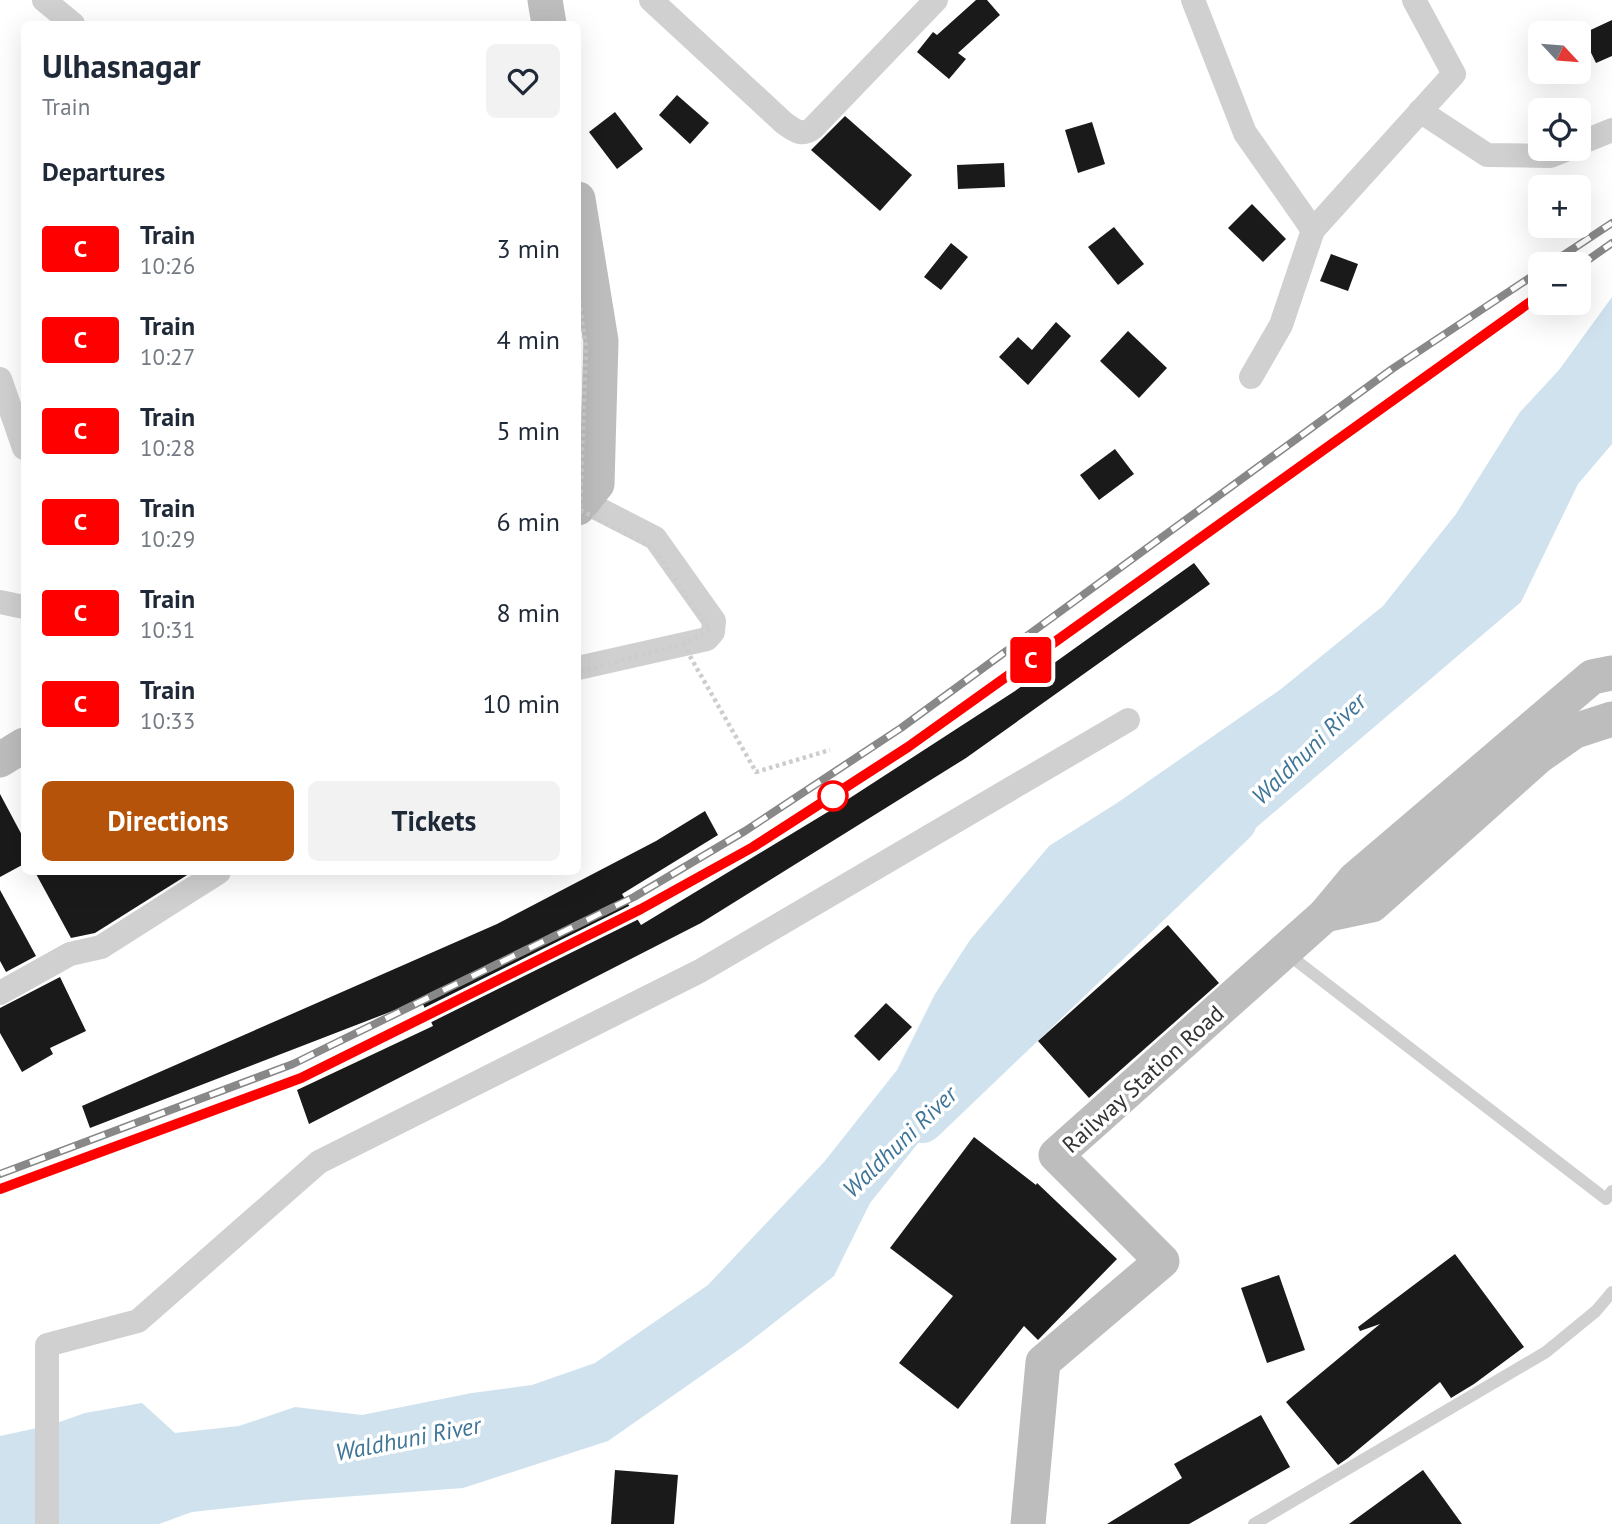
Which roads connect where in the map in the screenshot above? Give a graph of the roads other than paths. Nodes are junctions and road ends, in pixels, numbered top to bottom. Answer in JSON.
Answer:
{"nodes":[{"id":1,"x":44,"y":0,"type":"edge"},
{"id":2,"x":545,"y":0,"type":"edge"},
{"id":3,"x":651,"y":0,"type":"edge"},
{"id":4,"x":936,"y":0,"type":"edge"},
{"id":5,"x":1192,"y":0,"type":"edge"},
{"id":6,"x":1414,"y":0,"type":"edge"},
{"id":7,"x":69,"y":21,"type":"edge"},
{"id":8,"x":548,"y":21,"type":"edge"},
{"id":9,"x":1420,"y":111,"type":"junction"},
{"id":10,"x":1612,"y":130,"type":"edge"},
{"id":11,"x":1591,"y":139,"type":"edge"},
{"id":12,"x":1528,"y":156,"type":"edge"},
{"id":13,"x":581,"y":218,"type":"edge"},
{"id":14,"x":1313,"y":230,"type":"junction"},
{"id":15,"x":1251,"y":377,"type":"dead end"},
{"id":16,"x":0,"y":379,"type":"edge"},
{"id":17,"x":21,"y":438,"type":"edge"},
{"id":18,"x":584,"y":487,"type":"edge"},
{"id":19,"x":0,"y":603,"type":"edge"},
{"id":20,"x":21,"y":606,"type":"edge"},
{"id":21,"x":581,"y":669,"type":"edge"},
{"id":22,"x":1612,"y":673,"type":"edge"},
{"id":23,"x":1612,"y":719,"type":"edge"},
{"id":24,"x":1128,"y":720,"type":"dead end"},
{"id":25,"x":21,"y":747,"type":"edge"},
{"id":26,"x":0,"y":760,"type":"edge"},
{"id":27,"x":214,"y":875,"type":"edge"},
{"id":28,"x":1325,"y":915,"type":"junction"},
{"id":29,"x":1284,"y":952,"type":"junction"},
{"id":30,"x":0,"y":993,"type":"edge"},
{"id":31,"x":1610,"y":1198,"type":"edge"},
{"id":32,"x":1612,"y":1292,"type":"edge"},
{"id":33,"x":47,"y":1524,"type":"edge"},
{"id":34,"x":1028,"y":1524,"type":"edge"},
{"id":35,"x":1254,"y":1524,"type":"edge"}],
"edges":[{"from":1,"to":7,"type":"street"},
{"from":2,"to":8,"type":"street"},
{"from":3,"to":4,"type":"street"},
{"from":5,"to":14,"type":"street"},
{"from":6,"to":9,"type":"street"},
{"from":9,"to":12,"type":"street"},
{"from":9,"to":14,"type":"street"},
{"from":10,"to":11,"type":"street"},
{"from":13,"to":18,"type":"street"},
{"from":14,"to":15,"type":"street"},
{"from":16,"to":17,"type":"street"},
{"from":18,"to":21,"type":"street"},
{"from":19,"to":20,"type":"street"},
{"from":22,"to":28,"type":"street","name":"Railway Station Road"},
{"from":23,"to":28,"type":"street"},
{"from":24,"to":33,"type":"street"},
{"from":25,"to":26,"type":"street"},
{"from":27,"to":30,"type":"street"},
{"from":28,"to":29,"type":"street","name":"Railway Station Road"},
{"from":29,"to":31,"type":"lane"},
{"from":29,"to":34,"type":"street","name":"Railway Station Road"},
{"from":32,"to":35,"type":"lane"}]}
